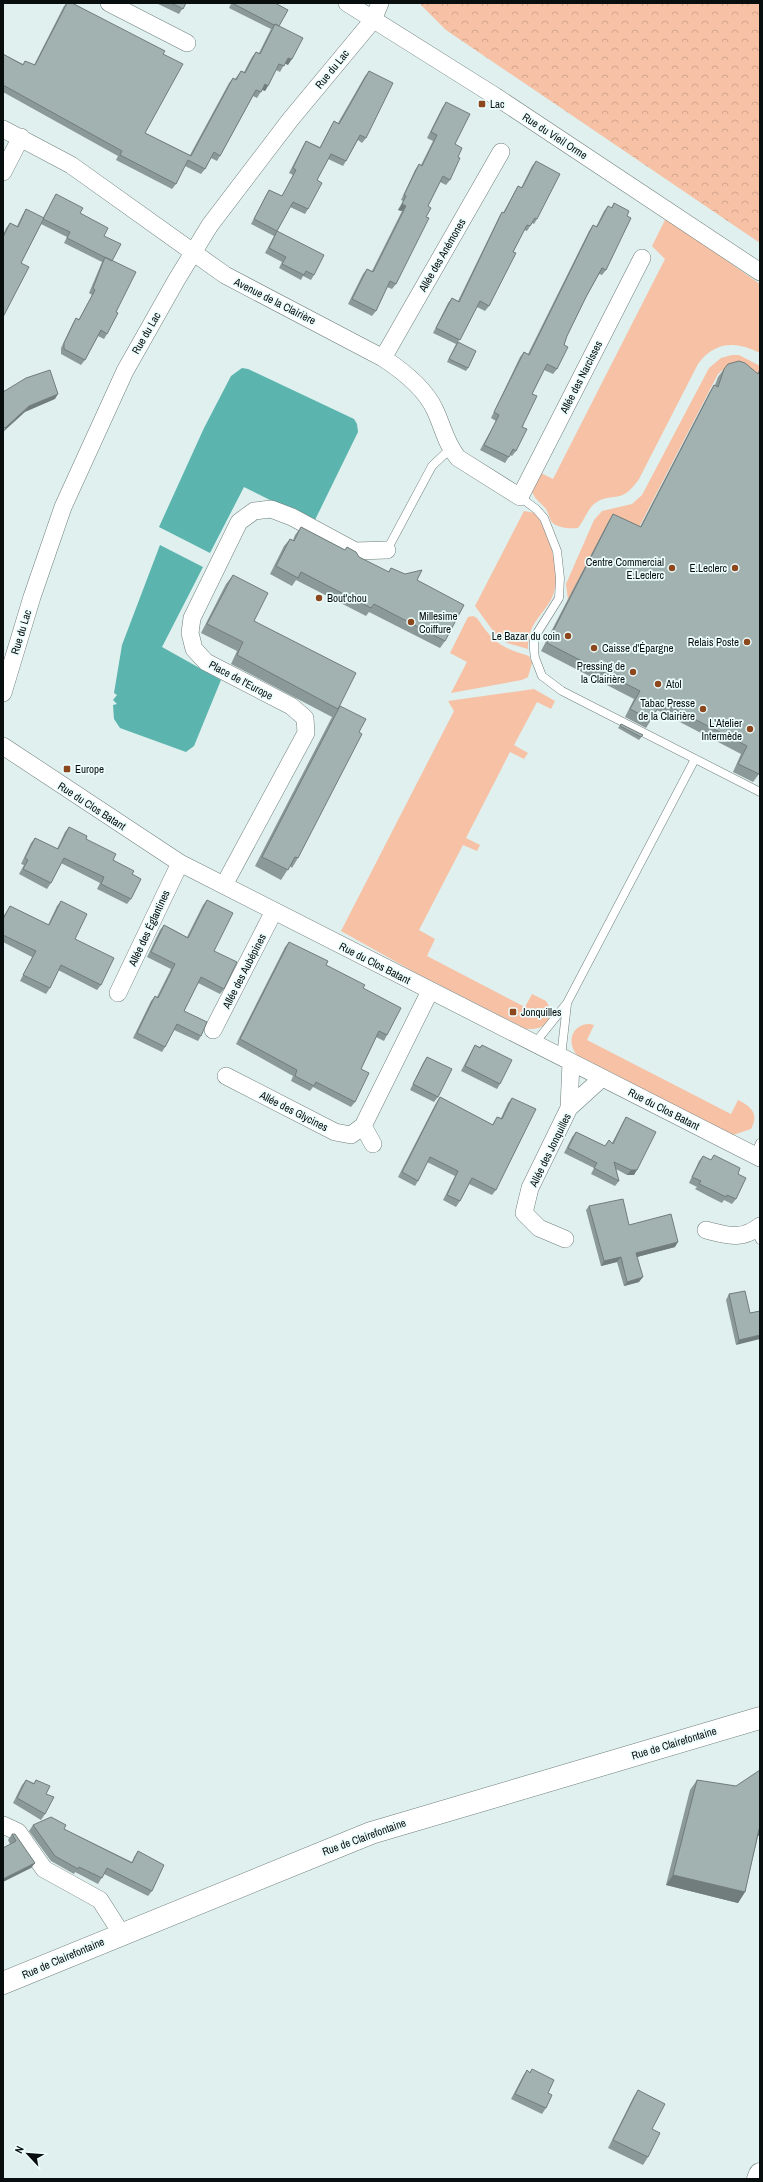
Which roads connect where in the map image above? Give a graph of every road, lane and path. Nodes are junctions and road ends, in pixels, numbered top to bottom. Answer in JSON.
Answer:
{"nodes":[{"id":1,"x":347,"y":3,"type":"edge"},
{"id":2,"x":380,"y":3,"type":"edge"},
{"id":3,"x":119,"y":5,"type":"edge"},
{"id":4,"x":374,"y":20,"type":"junction"},
{"id":5,"x":187,"y":43,"type":"dead end"},
{"id":6,"x":3,"y":129,"type":"edge"},
{"id":7,"x":21,"y":137,"type":"junction"},
{"id":8,"x":501,"y":152,"type":"dead end"},
{"id":9,"x":3,"y":172,"type":"edge"},
{"id":10,"x":195,"y":253,"type":"junction"},
{"id":11,"x":642,"y":258,"type":"dead end"},
{"id":12,"x":760,"y":272,"type":"edge"},
{"id":13,"x":383,"y":358,"type":"junction"},
{"id":14,"x":450,"y":449,"type":"junction"},
{"id":15,"x":520,"y":497,"type":"junction"},
{"id":16,"x":387,"y":550,"type":"joint"},
{"id":17,"x":3,"y":693,"type":"edge"},
{"id":18,"x":3,"y":746,"type":"edge"},
{"id":19,"x":695,"y":759,"type":"junction"},
{"id":20,"x":760,"y":792,"type":"edge"},
{"id":21,"x":180,"y":863,"type":"junction"},
{"id":22,"x":224,"y":885,"type":"junction"},
{"id":23,"x":274,"y":912,"type":"junction"},
{"id":24,"x":430,"y":991,"type":"junction"},
{"id":25,"x":118,"y":993,"type":"dead end"},
{"id":26,"x":567,"y":1003,"type":"junction"},
{"id":27,"x":213,"y":1030,"type":"dead end"},
{"id":28,"x":535,"y":1044,"type":"junction"},
{"id":29,"x":566,"y":1060,"type":"junction"},
{"id":30,"x":226,"y":1076,"type":"dead end"},
{"id":31,"x":602,"y":1078,"type":"junction"},
{"id":32,"x":570,"y":1108,"type":"junction"},
{"id":33,"x":362,"y":1126,"type":"junction"},
{"id":34,"x":373,"y":1144,"type":"dead end"},
{"id":35,"x":758,"y":1152,"type":"edge"},
{"id":36,"x":706,"y":1230,"type":"dead end"},
{"id":37,"x":758,"y":1232,"type":"edge"},
{"id":38,"x":565,"y":1239,"type":"dead end"},
{"id":39,"x":760,"y":1707,"type":"edge"},
{"id":40,"x":760,"y":1718,"type":"edge"},
{"id":41,"x":736,"y":1724,"type":"junction"},
{"id":42,"x":3,"y":1825,"type":"edge"},
{"id":43,"x":121,"y":1934,"type":"junction"},
{"id":44,"x":3,"y":1983,"type":"edge"},
{"id":45,"x":760,"y":2174,"type":"edge"},
{"id":46,"x":758,"y":2179,"type":"edge"}],
"edges":[{"from":1,"to":4,"type":"street","name":"Rue du Vieil Orme"},
{"from":2,"to":4,"type":"street"},
{"from":3,"to":5,"type":"street"},
{"from":4,"to":10,"type":"street","name":"Rue du Lac"},
{"from":4,"to":12,"type":"street","name":"Rue du Vieil Orme"},
{"from":6,"to":7,"type":"street","name":"Avenue de la Clairière"},
{"from":7,"to":9,"type":"street"},
{"from":7,"to":10,"type":"street","name":"Avenue de la Clairière"},
{"from":8,"to":13,"type":"street","name":"Allée des Anémones"},
{"from":10,"to":13,"type":"street","name":"Avenue de la Clairière"},
{"from":10,"to":17,"type":"street","name":"Rue du Lac"},
{"from":11,"to":15,"type":"street","name":"Allée des Narcisses"},
{"from":13,"to":14,"type":"street","name":"Avenue de la Clairière"},
{"from":14,"to":15,"type":"street","name":"Avenue de la Clairière"},
{"from":14,"to":16,"type":"lane"},
{"from":15,"to":19,"type":"lane"},
{"from":16,"to":22,"type":"street","name":"Place de l'Europe"},
{"from":18,"to":21,"type":"street","name":"Rue du Clos Batant"},
{"from":19,"to":20,"type":"lane"},
{"from":19,"to":26,"type":"lane"},
{"from":21,"to":22,"type":"street","name":"Rue du Clos Batant"},
{"from":21,"to":25,"type":"street","name":"Allée des Églantines"},
{"from":22,"to":23,"type":"street","name":"Rue du Clos Batant"},
{"from":23,"to":24,"type":"street","name":"Rue du Clos Batant"},
{"from":23,"to":27,"type":"street","name":"Allée des Aubépines"},
{"from":24,"to":28,"type":"street","name":"Rue du Clos Batant"},
{"from":24,"to":33,"type":"street"},
{"from":26,"to":28,"type":"lane"},
{"from":26,"to":29,"type":"lane"},
{"from":28,"to":29,"type":"street","name":"Rue du Clos Batant"},
{"from":29,"to":31,"type":"street","name":"Rue du Clos Batant"},
{"from":29,"to":32,"type":"street","name":"Allée des Jonquilles"},
{"from":30,"to":33,"type":"street","name":"Allée des Glycines"},
{"from":31,"to":32,"type":"street","name":"Allée des Jonquilles"},
{"from":31,"to":35,"type":"street","name":"Rue du Clos Batant"},
{"from":32,"to":38,"type":"street","name":"Allée des Jonquilles"},
{"from":33,"to":34,"type":"street"},
{"from":36,"to":37,"type":"street"},
{"from":39,"to":41,"type":"main road","name":"Rue de Clairefontaine"},
{"from":40,"to":41,"type":"main road","name":"Rue de Clairefontaine"},
{"from":41,"to":43,"type":"main road","name":"Rue de Clairefontaine"},
{"from":42,"to":43,"type":"street"},
{"from":43,"to":44,"type":"main road","name":"Rue de Clairefontaine"},
{"from":45,"to":46,"type":"main road"}]}
